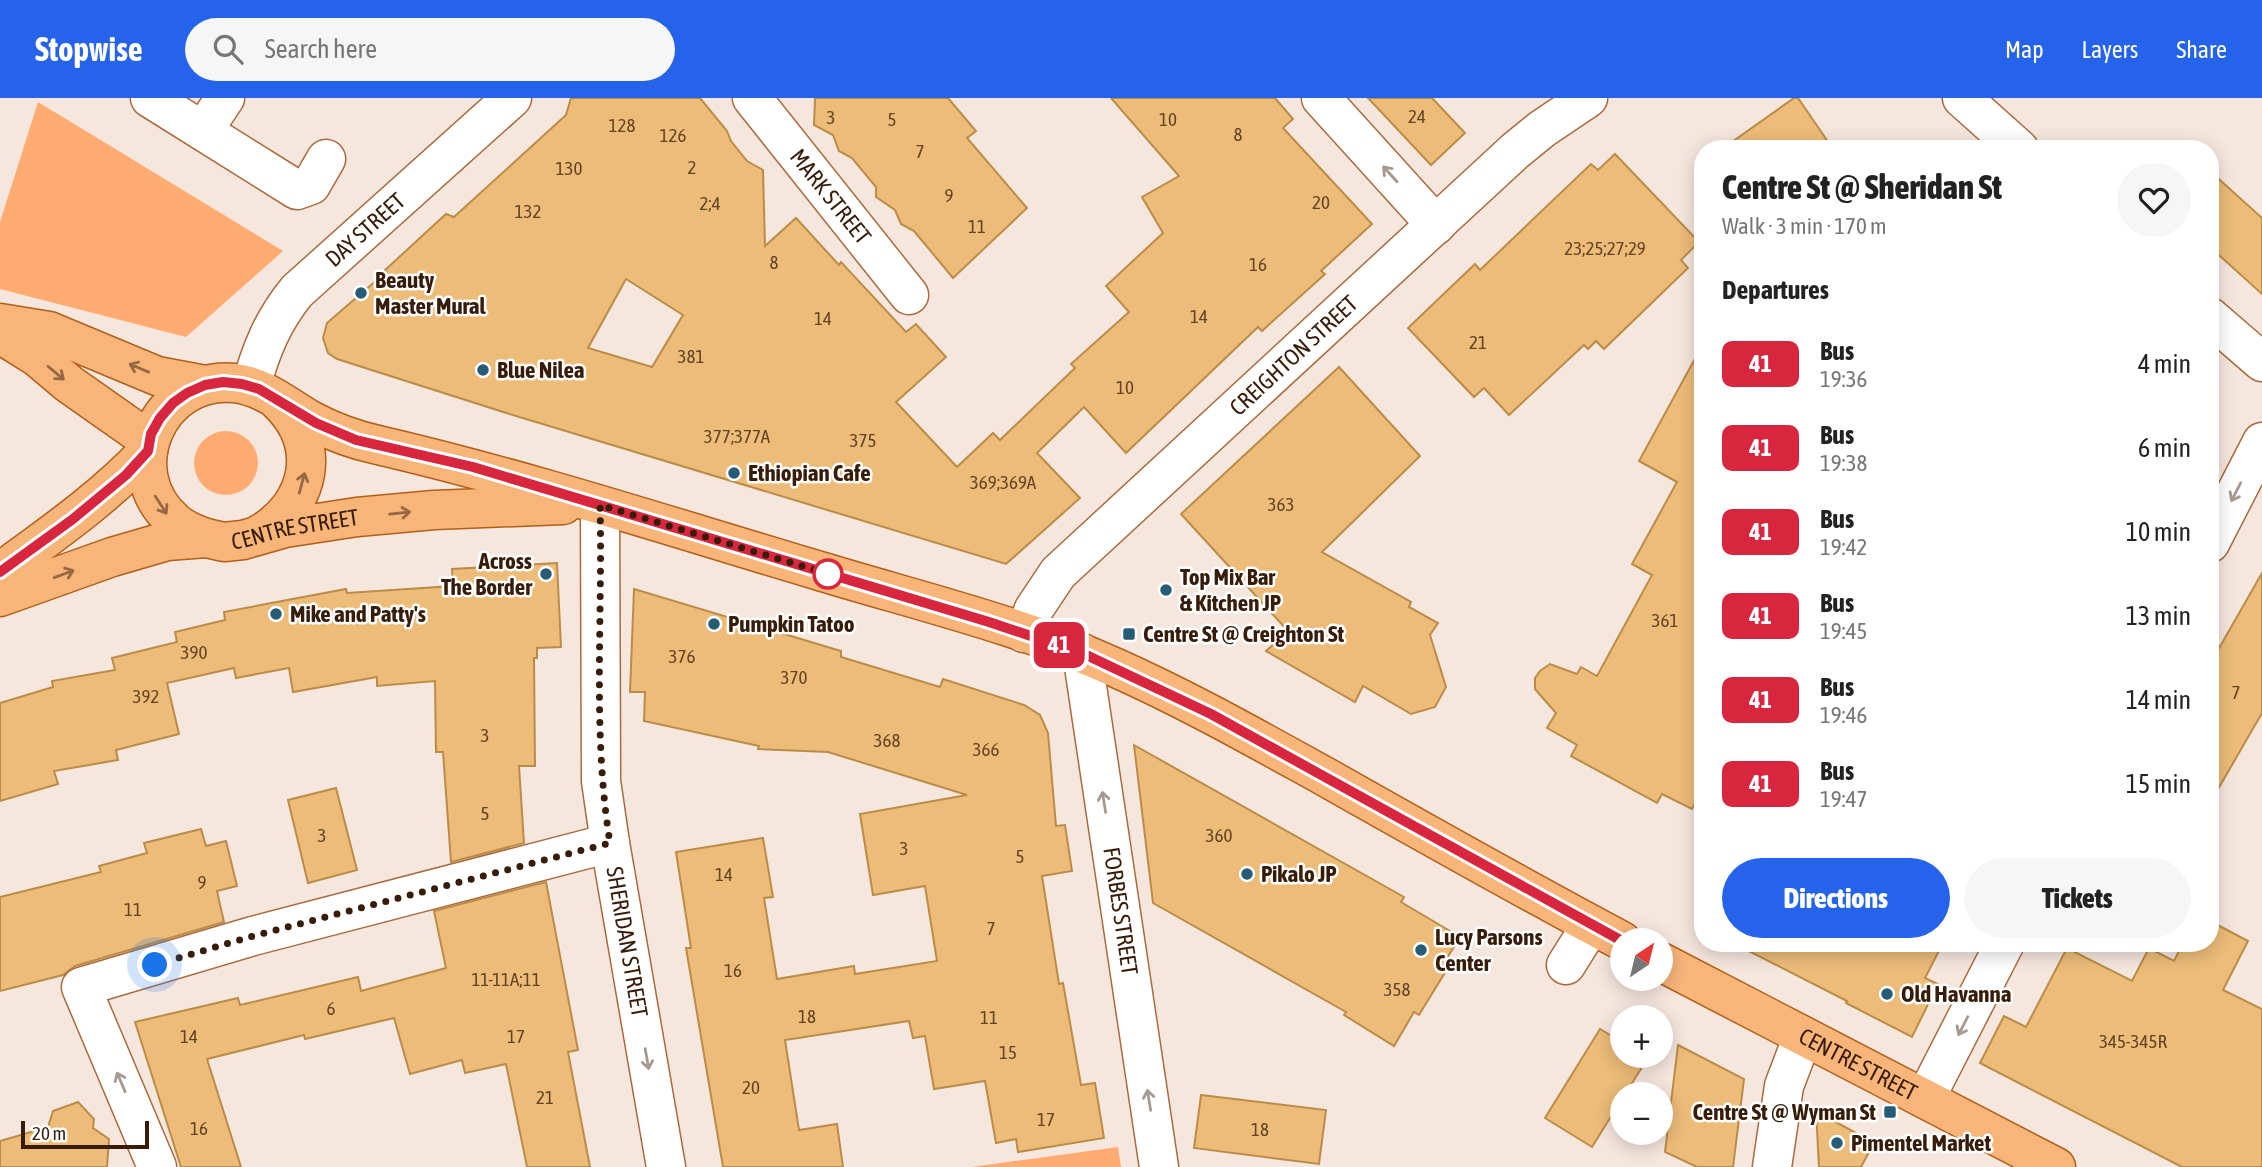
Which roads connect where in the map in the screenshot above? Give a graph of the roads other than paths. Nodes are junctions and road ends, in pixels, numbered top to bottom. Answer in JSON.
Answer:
{"nodes":[{"id":1,"x":150,"y":98,"type":"edge"},
{"id":2,"x":225,"y":98,"type":"edge"},
{"id":3,"x":512,"y":98,"type":"edge"},
{"id":4,"x":752,"y":98,"type":"edge"},
{"id":5,"x":1321,"y":98,"type":"edge"},
{"id":6,"x":1588,"y":98,"type":"edge"},
{"id":7,"x":1962,"y":98,"type":"edge"},
{"id":8,"x":203,"y":131,"type":"junction"},
{"id":9,"x":2009,"y":140,"type":"edge"},
{"id":10,"x":326,"y":159,"type":"dead end"},
{"id":11,"x":1436,"y":225,"type":"junction"},
{"id":12,"x":909,"y":295,"type":"dead end"},
{"id":13,"x":0,"y":323,"type":"edge"},
{"id":14,"x":2219,"y":325,"type":"edge"},
{"id":15,"x":0,"y":334,"type":"edge"},
{"id":16,"x":2262,"y":362,"type":"edge"},
{"id":17,"x":205,"y":385,"type":"junction"},
{"id":18,"x":263,"y":392,"type":"junction"},
{"id":19,"x":2262,"y":442,"type":"edge"},
{"id":20,"x":149,"y":446,"type":"junction"},
{"id":21,"x":600,"y":505,"type":"junction"},
{"id":22,"x":2219,"y":526,"type":"edge"},
{"id":23,"x":260,"y":534,"type":"junction"},
{"id":24,"x":206,"y":538,"type":"junction"},
{"id":25,"x":0,"y":572,"type":"edge"},
{"id":26,"x":0,"y":597,"type":"edge"},
{"id":27,"x":1024,"y":634,"type":"junction"},
{"id":28,"x":1082,"y":653,"type":"junction"},
{"id":29,"x":610,"y":843,"type":"junction"},
{"id":30,"x":1607,"y":933,"type":"edge"},
{"id":31,"x":2000,"y":952,"type":"edge"},
{"id":32,"x":1566,"y":965,"type":"dead end"},
{"id":33,"x":1673,"y":968,"type":"edge"},
{"id":34,"x":1803,"y":1036,"type":"junction"},
{"id":35,"x":1925,"y":1099,"type":"junction"},
{"id":36,"x":157,"y":1167,"type":"edge"},
{"id":37,"x":666,"y":1167,"type":"edge"},
{"id":38,"x":1159,"y":1167,"type":"edge"},
{"id":39,"x":1773,"y":1167,"type":"edge"},
{"id":40,"x":2056,"y":1167,"type":"edge"}],
"edges":[{"from":1,"to":8,"type":"street"},
{"from":2,"to":8,"type":"street"},
{"from":3,"to":18,"type":"street","name":"DAY STREET"},
{"from":4,"to":12,"type":"street","name":"MARK STREET"},
{"from":11,"to":5,"type":"street","one_way":true},
{"from":6,"to":11,"type":"street","name":"CREIGHTON STREET"},
{"from":7,"to":9,"type":"street"},
{"from":8,"to":10,"type":"street"},
{"from":11,"to":27,"type":"street","name":"CREIGHTON STREET"},
{"from":17,"to":13,"type":"main road","one_way":true},
{"from":14,"to":16,"type":"street"},
{"from":15,"to":20,"type":"main road","one_way":true},
{"from":17,"to":18,"type":"main road","name":"CENTRE STREET"},
{"from":17,"to":20,"type":"main road","name":"CENTRE STREET"},
{"from":18,"to":21,"type":"main road","name":"CENTRE STREET"},
{"from":23,"to":18,"type":"main road","one_way":true},
{"from":19,"to":22,"type":"street","one_way":true},
{"from":20,"to":24,"type":"main road","one_way":true},
{"from":20,"to":25,"type":"main road","name":"CENTRE STREET"},
{"from":23,"to":21,"type":"main road","name":"CENTRE STREET","one_way":true},
{"from":21,"to":27,"type":"main road","name":"CENTRE STREET"},
{"from":21,"to":29,"type":"street","name":"SHERIDAN STREET"},
{"from":23,"to":24,"type":"main road","name":"CENTRE STREET"},
{"from":26,"to":24,"type":"main road","name":"CENTRE STREET","one_way":true},
{"from":27,"to":28,"type":"main road","name":"CENTRE STREET"},
{"from":28,"to":30,"type":"main road","name":"CENTRE STREET"},
{"from":38,"to":28,"type":"street","name":"FORBES STREET","one_way":true},
{"from":36,"to":29,"type":"street","one_way":true},
{"from":29,"to":37,"type":"street","name":"SHERIDAN STREET","one_way":true},
{"from":30,"to":32,"type":"street"},
{"from":31,"to":35,"type":"street","one_way":true},
{"from":33,"to":34,"type":"main road","name":"CENTRE STREET"},
{"from":34,"to":35,"type":"main road","name":"CENTRE STREET"},
{"from":34,"to":39,"type":"street"},
{"from":35,"to":40,"type":"main road","name":"CENTRE STREET"}]}
